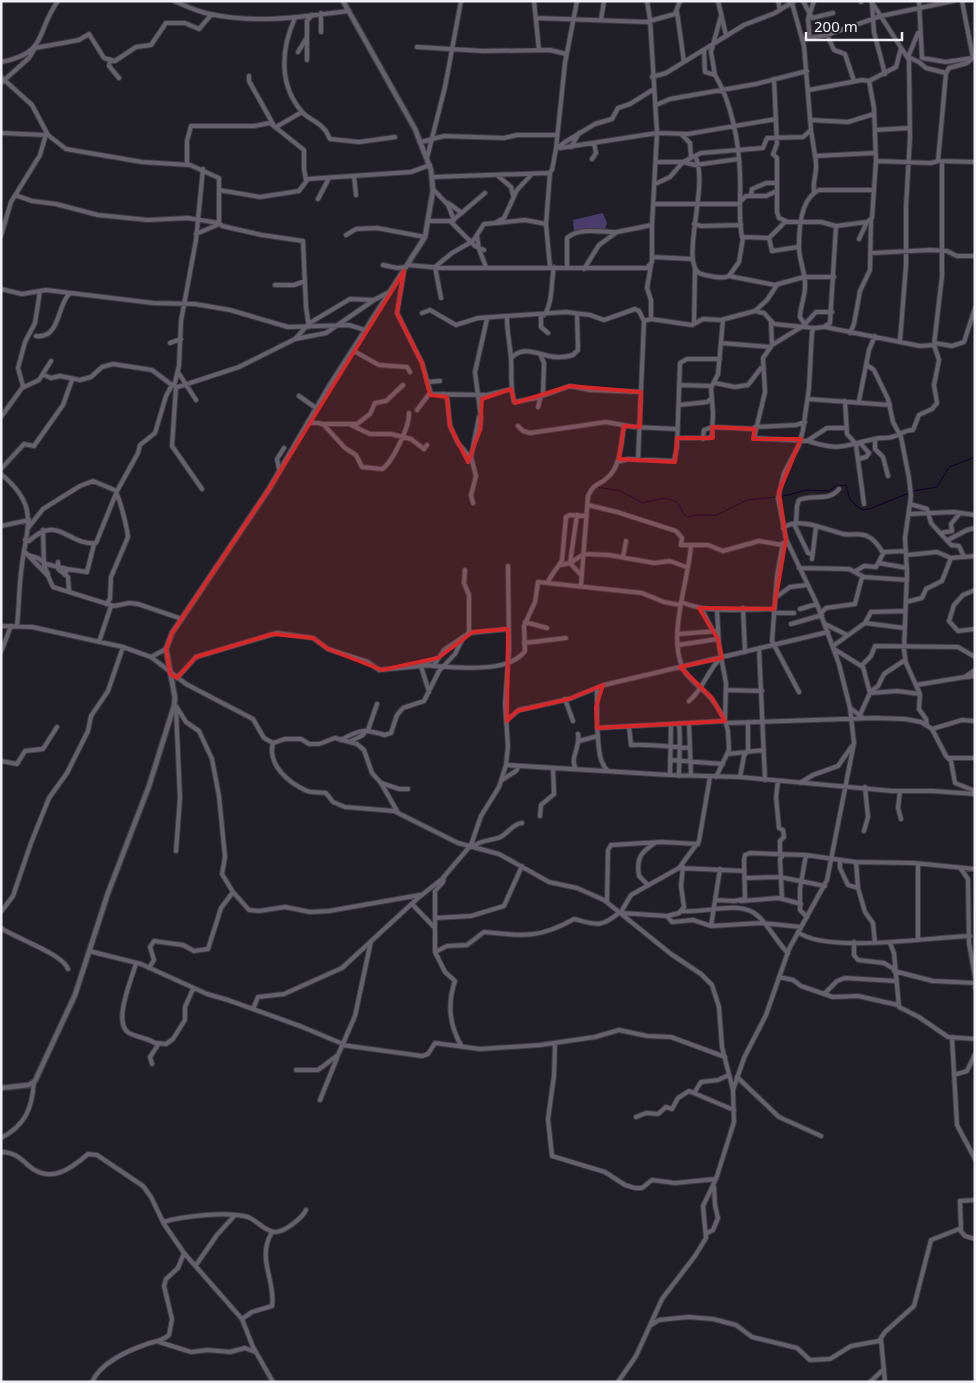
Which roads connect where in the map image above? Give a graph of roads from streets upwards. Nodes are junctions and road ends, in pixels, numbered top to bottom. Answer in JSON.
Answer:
{"nodes":[{"id":1,"x":58,"y":1,"type":"edge"},
{"id":2,"x":174,"y":1,"type":"edge"},
{"id":3,"x":343,"y":1,"type":"edge"},
{"id":4,"x":461,"y":1,"type":"edge"},
{"id":5,"x":534,"y":1,"type":"edge"},
{"id":6,"x":577,"y":1,"type":"edge"},
{"id":7,"x":604,"y":1,"type":"edge"},
{"id":8,"x":646,"y":1,"type":"edge"},
{"id":9,"x":680,"y":1,"type":"edge"},
{"id":10,"x":718,"y":1,"type":"edge"},
{"id":11,"x":778,"y":1,"type":"edge"},
{"id":12,"x":803,"y":1,"type":"edge"},
{"id":13,"x":814,"y":1,"type":"edge"},
{"id":14,"x":871,"y":1,"type":"edge"},
{"id":15,"x":919,"y":1,"type":"edge"},
{"id":16,"x":953,"y":1,"type":"edge"},
{"id":17,"x":962,"y":1,"type":"edge"},
{"id":18,"x":191,"y":2,"type":"edge"},
{"id":19,"x":793,"y":2,"type":"edge"},
{"id":20,"x":187,"y":6,"type":"junction"},
{"id":21,"x":919,"y":9,"type":"junction"},
{"id":22,"x":780,"y":10,"type":"junction"},
{"id":23,"x":348,"y":11,"type":"junction"},
{"id":24,"x":677,"y":12,"type":"junction"},
{"id":25,"x":321,"y":13,"type":"junction"},
{"id":26,"x":833,"y":13,"type":"dead end"},
{"id":27,"x":315,"y":14,"type":"junction"},
{"id":28,"x":211,"y":15,"type":"junction"},
{"id":29,"x":809,"y":15,"type":"junction"},
{"id":30,"x":721,"y":16,"type":"junction"},
{"id":31,"x":881,"y":16,"type":"junction"},
{"id":32,"x":295,"y":18,"type":"junction"},
{"id":33,"x":536,"y":18,"type":"junction"},
{"id":34,"x":574,"y":19,"type":"junction"},
{"id":35,"x":601,"y":20,"type":"junction"},
{"id":36,"x":873,"y":20,"type":"junction"},
{"id":37,"x":650,"y":22,"type":"junction"},
{"id":38,"x":919,"y":31,"type":"junction"},
{"id":39,"x":322,"y":32,"type":"dead end"},
{"id":40,"x":726,"y":35,"type":"junction"},
{"id":41,"x":827,"y":35,"type":"junction"},
{"id":42,"x":307,"y":37,"type":"junction"},
{"id":43,"x":810,"y":38,"type":"junction"},
{"id":44,"x":802,"y":39,"type":"junction"},
{"id":45,"x":712,"y":45,"type":"junction"},
{"id":46,"x":417,"y":47,"type":"dead end"},
{"id":47,"x":35,"y":48,"type":"junction"},
{"id":48,"x":901,"y":48,"type":"junction"},
{"id":49,"x":452,"y":49,"type":"junction"},
{"id":50,"x":538,"y":50,"type":"junction"},
{"id":51,"x":704,"y":50,"type":"junction"},
{"id":52,"x":298,"y":52,"type":"dead end"},
{"id":53,"x":566,"y":54,"type":"junction"},
{"id":54,"x":908,"y":57,"type":"junction"},
{"id":55,"x":307,"y":60,"type":"dead end"},
{"id":56,"x":973,"y":60,"type":"edge"},
{"id":57,"x":110,"y":61,"type":"junction"},
{"id":58,"x":1,"y":62,"type":"edge"},
{"id":59,"x":684,"y":62,"type":"junction"},
{"id":60,"x":807,"y":71,"type":"junction"},
{"id":61,"x":946,"y":73,"type":"junction"},
{"id":62,"x":885,"y":74,"type":"junction"},
{"id":63,"x":715,"y":75,"type":"junction"},
{"id":64,"x":249,"y":76,"type":"dead end"},
{"id":65,"x":652,"y":77,"type":"junction"},
{"id":66,"x":119,"y":78,"type":"dead end"},
{"id":67,"x":774,"y":79,"type":"junction"},
{"id":68,"x":2,"y":80,"type":"edge"},
{"id":69,"x":768,"y":81,"type":"junction"},
{"id":70,"x":854,"y":81,"type":"junction"},
{"id":71,"x":869,"y":81,"type":"junction"},
{"id":72,"x":654,"y":89,"type":"junction"},
{"id":73,"x":722,"y":89,"type":"junction"},
{"id":74,"x":775,"y":89,"type":"junction"},
{"id":75,"x":809,"y":90,"type":"junction"},
{"id":76,"x":656,"y":105,"type":"junction"},
{"id":77,"x":302,"y":112,"type":"junction"},
{"id":78,"x":874,"y":114,"type":"junction"},
{"id":79,"x":776,"y":119,"type":"junction"},
{"id":80,"x":810,"y":120,"type":"junction"},
{"id":81,"x":275,"y":125,"type":"junction"},
{"id":82,"x":733,"y":126,"type":"junction"},
{"id":83,"x":910,"y":128,"type":"junction"},
{"id":84,"x":811,"y":130,"type":"junction"},
{"id":85,"x":875,"y":130,"type":"junction"},
{"id":86,"x":777,"y":132,"type":"junction"},
{"id":87,"x":1,"y":133,"type":"edge"},
{"id":88,"x":657,"y":134,"type":"junction"},
{"id":89,"x":681,"y":134,"type":"junction"},
{"id":90,"x":47,"y":135,"type":"junction"},
{"id":91,"x":556,"y":135,"type":"junction"},
{"id":92,"x":579,"y":135,"type":"junction"},
{"id":93,"x":395,"y":137,"type":"dead end"},
{"id":94,"x":776,"y":137,"type":"junction"},
{"id":95,"x":802,"y":137,"type":"junction"},
{"id":96,"x":783,"y":138,"type":"junction"},
{"id":97,"x":432,"y":139,"type":"junction"},
{"id":98,"x":421,"y":142,"type":"junction"},
{"id":99,"x":812,"y":142,"type":"junction"},
{"id":100,"x":594,"y":143,"type":"junction"},
{"id":101,"x":580,"y":145,"type":"junction"},
{"id":102,"x":571,"y":147,"type":"junction"},
{"id":103,"x":558,"y":149,"type":"junction"},
{"id":104,"x":737,"y":150,"type":"junction"},
{"id":105,"x":875,"y":153,"type":"junction"},
{"id":106,"x":815,"y":156,"type":"junction"},
{"id":107,"x":693,"y":157,"type":"junction"},
{"id":108,"x":427,"y":158,"type":"junction"},
{"id":109,"x":592,"y":158,"type":"dead end"},
{"id":110,"x":738,"y":159,"type":"junction"},
{"id":111,"x":876,"y":161,"type":"junction"},
{"id":112,"x":940,"y":161,"type":"junction"},
{"id":113,"x":656,"y":162,"type":"junction"},
{"id":114,"x":683,"y":162,"type":"junction"},
{"id":115,"x":908,"y":162,"type":"junction"},
{"id":116,"x":975,"y":162,"type":"edge"},
{"id":117,"x":187,"y":164,"type":"junction"},
{"id":118,"x":698,"y":164,"type":"junction"},
{"id":119,"x":430,"y":165,"type":"junction"},
{"id":120,"x":203,"y":169,"type":"junction"},
{"id":121,"x":550,"y":173,"type":"junction"},
{"id":122,"x":532,"y":174,"type":"junction"},
{"id":123,"x":497,"y":175,"type":"junction"},
{"id":124,"x":354,"y":176,"type":"junction"},
{"id":125,"x":433,"y":177,"type":"junction"},
{"id":126,"x":329,"y":178,"type":"junction"},
{"id":127,"x":306,"y":180,"type":"junction"},
{"id":128,"x":778,"y":183,"type":"junction"},
{"id":129,"x":655,"y":184,"type":"junction"},
{"id":130,"x":740,"y":187,"type":"junction"},
{"id":131,"x":433,"y":189,"type":"junction"},
{"id":132,"x":219,"y":190,"type":"junction"},
{"id":133,"x":752,"y":190,"type":"junction"},
{"id":134,"x":874,"y":190,"type":"junction"},
{"id":135,"x":778,"y":191,"type":"junction"},
{"id":136,"x":814,"y":192,"type":"junction"},
{"id":137,"x":485,"y":194,"type":"dead end"},
{"id":138,"x":14,"y":195,"type":"junction"},
{"id":139,"x":356,"y":195,"type":"dead end"},
{"id":140,"x":752,"y":196,"type":"junction"},
{"id":141,"x":513,"y":197,"type":"junction"},
{"id":142,"x":743,"y":197,"type":"junction"},
{"id":143,"x":318,"y":199,"type":"dead end"},
{"id":144,"x":446,"y":203,"type":"junction"},
{"id":145,"x":740,"y":203,"type":"junction"},
{"id":146,"x":654,"y":204,"type":"junction"},
{"id":147,"x":699,"y":204,"type":"junction"},
{"id":148,"x":462,"y":213,"type":"junction"},
{"id":149,"x":198,"y":221,"type":"junction"},
{"id":150,"x":429,"y":221,"type":"junction"},
{"id":151,"x":452,"y":221,"type":"junction"},
{"id":152,"x":869,"y":221,"type":"junction"},
{"id":153,"x":802,"y":222,"type":"junction"},
{"id":154,"x":498,"y":223,"type":"junction"},
{"id":155,"x":790,"y":223,"type":"junction"},
{"id":156,"x":219,"y":224,"type":"junction"},
{"id":157,"x":546,"y":224,"type":"junction"},
{"id":158,"x":694,"y":224,"type":"junction"},
{"id":159,"x":652,"y":225,"type":"junction"},
{"id":160,"x":741,"y":226,"type":"junction"},
{"id":161,"x":836,"y":226,"type":"junction"},
{"id":162,"x":642,"y":227,"type":"junction"},
{"id":163,"x":653,"y":231,"type":"junction"},
{"id":164,"x":617,"y":232,"type":"junction"},
{"id":165,"x":196,"y":234,"type":"junction"},
{"id":166,"x":346,"y":235,"type":"dead end"},
{"id":167,"x":1,"y":236,"type":"edge"},
{"id":168,"x":477,"y":236,"type":"junction"},
{"id":169,"x":425,"y":237,"type":"junction"},
{"id":170,"x":743,"y":238,"type":"junction"},
{"id":171,"x":769,"y":238,"type":"junction"},
{"id":172,"x":859,"y":239,"type":"dead end"},
{"id":173,"x":471,"y":243,"type":"junction"},
{"id":174,"x":798,"y":247,"type":"junction"},
{"id":175,"x":482,"y":250,"type":"junction"},
{"id":176,"x":942,"y":251,"type":"junction"},
{"id":177,"x":906,"y":252,"type":"junction"},
{"id":178,"x":872,"y":253,"type":"junction"},
{"id":179,"x":975,"y":256,"type":"edge"},
{"id":180,"x":652,"y":257,"type":"junction"},
{"id":181,"x":692,"y":259,"type":"junction"},
{"id":182,"x":383,"y":265,"type":"dead end"},
{"id":183,"x":651,"y":265,"type":"junction"},
{"id":184,"x":436,"y":267,"type":"junction"},
{"id":185,"x":486,"y":267,"type":"junction"},
{"id":186,"x":552,"y":267,"type":"junction"},
{"id":187,"x":406,"y":268,"type":"junction"},
{"id":188,"x":567,"y":268,"type":"junction"},
{"id":189,"x":584,"y":269,"type":"junction"},
{"id":190,"x":695,"y":269,"type":"junction"},
{"id":191,"x":729,"y":276,"type":"junction"},
{"id":192,"x":804,"y":277,"type":"junction"},
{"id":193,"x":834,"y":277,"type":"junction"},
{"id":194,"x":305,"y":281,"type":"junction"},
{"id":195,"x":275,"y":285,"type":"dead end"},
{"id":196,"x":777,"y":285,"type":"junction"},
{"id":197,"x":1,"y":289,"type":"edge"},
{"id":198,"x":40,"y":291,"type":"junction"},
{"id":199,"x":391,"y":291,"type":"junction"},
{"id":200,"x":69,"y":294,"type":"junction"},
{"id":201,"x":441,"y":298,"type":"dead end"},
{"id":202,"x":374,"y":300,"type":"junction"},
{"id":203,"x":185,"y":303,"type":"junction"},
{"id":204,"x":549,"y":307,"type":"junction"},
{"id":205,"x":975,"y":308,"type":"edge"},
{"id":206,"x":756,"y":311,"type":"junction"},
{"id":207,"x":832,"y":312,"type":"junction"},
{"id":208,"x":422,"y":313,"type":"dead end"},
{"id":209,"x":640,"y":313,"type":"junction"},
{"id":210,"x":554,"y":314,"type":"junction"},
{"id":211,"x":577,"y":314,"type":"junction"},
{"id":212,"x":543,"y":315,"type":"junction"},
{"id":213,"x":507,"y":318,"type":"junction"},
{"id":214,"x":487,"y":319,"type":"junction"},
{"id":215,"x":651,"y":319,"type":"junction"},
{"id":216,"x":723,"y":320,"type":"junction"},
{"id":217,"x":644,"y":321,"type":"junction"},
{"id":218,"x":772,"y":323,"type":"junction"},
{"id":219,"x":694,"y":324,"type":"junction"},
{"id":220,"x":805,"y":325,"type":"junction"},
{"id":221,"x":308,"y":326,"type":"junction"},
{"id":222,"x":336,"y":326,"type":"junction"},
{"id":223,"x":824,"y":327,"type":"junction"},
{"id":224,"x":814,"y":328,"type":"junction"},
{"id":225,"x":366,"y":330,"type":"junction"},
{"id":226,"x":548,"y":332,"type":"dead end"},
{"id":227,"x":850,"y":333,"type":"junction"},
{"id":228,"x":36,"y":336,"type":"dead end"},
{"id":229,"x":875,"y":336,"type":"junction"},
{"id":230,"x":180,"y":339,"type":"junction"},
{"id":231,"x":295,"y":340,"type":"junction"},
{"id":232,"x":900,"y":341,"type":"junction"},
{"id":233,"x":170,"y":343,"type":"dead end"},
{"id":234,"x":721,"y":343,"type":"junction"},
{"id":235,"x":935,"y":344,"type":"junction"},
{"id":236,"x":771,"y":346,"type":"junction"},
{"id":237,"x":352,"y":350,"type":"junction"},
{"id":238,"x":510,"y":353,"type":"junction"},
{"id":239,"x":516,"y":353,"type":"junction"},
{"id":240,"x":539,"y":354,"type":"junction"},
{"id":241,"x":511,"y":358,"type":"junction"},
{"id":242,"x":720,"y":359,"type":"junction"},
{"id":243,"x":51,"y":360,"type":"dead end"},
{"id":244,"x":867,"y":365,"type":"junction"},
{"id":245,"x":762,"y":366,"type":"junction"},
{"id":246,"x":178,"y":372,"type":"junction"},
{"id":247,"x":410,"y":372,"type":"dead end"},
{"id":248,"x":44,"y":375,"type":"junction"},
{"id":249,"x":72,"y":380,"type":"junction"},
{"id":250,"x":440,"y":381,"type":"dead end"},
{"id":251,"x":427,"y":382,"type":"junction"},
{"id":252,"x":186,"y":383,"type":"junction"},
{"id":253,"x":713,"y":384,"type":"junction"},
{"id":254,"x":404,"y":385,"type":"dead end"},
{"id":255,"x":679,"y":385,"type":"junction"},
{"id":256,"x":24,"y":386,"type":"junction"},
{"id":257,"x":174,"y":386,"type":"junction"},
{"id":258,"x":511,"y":389,"type":"junction"},
{"id":259,"x":641,"y":392,"type":"junction"},
{"id":260,"x":430,"y":393,"type":"junction"},
{"id":261,"x":444,"y":394,"type":"junction"},
{"id":262,"x":468,"y":395,"type":"junction"},
{"id":263,"x":479,"y":395,"type":"junction"},
{"id":264,"x":487,"y":395,"type":"junction"},
{"id":265,"x":299,"y":396,"type":"dead end"},
{"id":266,"x":542,"y":396,"type":"junction"},
{"id":267,"x":712,"y":398,"type":"junction"},
{"id":268,"x":808,"y":399,"type":"junction"},
{"id":269,"x":196,"y":400,"type":"dead end"},
{"id":270,"x":845,"y":401,"type":"junction"},
{"id":271,"x":859,"y":401,"type":"junction"},
{"id":272,"x":679,"y":405,"type":"junction"},
{"id":273,"x":890,"y":405,"type":"junction"},
{"id":274,"x":479,"y":407,"type":"junction"},
{"id":275,"x":538,"y":407,"type":"dead end"},
{"id":276,"x":316,"y":408,"type":"junction"},
{"id":277,"x":417,"y":410,"type":"dead end"},
{"id":278,"x":410,"y":413,"type":"dead end"},
{"id":279,"x":1,"y":417,"type":"edge"},
{"id":280,"x":804,"y":422,"type":"junction"},
{"id":281,"x":307,"y":423,"type":"junction"},
{"id":282,"x":321,"y":424,"type":"junction"},
{"id":283,"x":351,"y":424,"type":"junction"},
{"id":284,"x":518,"y":426,"type":"dead end"},
{"id":285,"x":624,"y":426,"type":"junction"},
{"id":286,"x":640,"y":427,"type":"junction"},
{"id":287,"x":712,"y":427,"type":"junction"},
{"id":288,"x":676,"y":428,"type":"junction"},
{"id":289,"x":755,"y":428,"type":"junction"},
{"id":290,"x":846,"y":428,"type":"junction"},
{"id":291,"x":899,"y":434,"type":"junction"},
{"id":292,"x":402,"y":437,"type":"junction"},
{"id":293,"x":677,"y":438,"type":"junction"},
{"id":294,"x":704,"y":438,"type":"junction"},
{"id":295,"x":801,"y":439,"type":"junction"},
{"id":296,"x":875,"y":440,"type":"junction"},
{"id":297,"x":808,"y":441,"type":"junction"},
{"id":298,"x":428,"y":445,"type":"dead end"},
{"id":299,"x":858,"y":445,"type":"junction"},
{"id":300,"x":284,"y":448,"type":"dead end"},
{"id":301,"x":471,"y":458,"type":"junction"},
{"id":302,"x":859,"y":459,"type":"junction"},
{"id":303,"x":638,"y":460,"type":"junction"},
{"id":304,"x":617,"y":462,"type":"junction"},
{"id":305,"x":1,"y":469,"type":"edge"},
{"id":306,"x":279,"y":469,"type":"junction"},
{"id":307,"x":1,"y":474,"type":"edge"},
{"id":308,"x":888,"y":476,"type":"dead end"},
{"id":309,"x":202,"y":489,"type":"dead end"},
{"id":310,"x":839,"y":489,"type":"dead end"},
{"id":311,"x":117,"y":492,"type":"junction"},
{"id":312,"x":473,"y":503,"type":"dead end"},
{"id":313,"x":864,"y":504,"type":"dead end"},
{"id":314,"x":910,"y":504,"type":"junction"},
{"id":315,"x":588,"y":505,"type":"junction"},
{"id":316,"x":929,"y":513,"type":"junction"},
{"id":317,"x":960,"y":513,"type":"junction"},
{"id":318,"x":909,"y":514,"type":"junction"},
{"id":319,"x":577,"y":515,"type":"junction"},
{"id":320,"x":975,"y":515,"type":"edge"},
{"id":321,"x":587,"y":516,"type":"junction"},
{"id":322,"x":29,"y":520,"type":"junction"},
{"id":323,"x":795,"y":524,"type":"junction"},
{"id":324,"x":1,"y":526,"type":"edge"},
{"id":325,"x":816,"y":527,"type":"junction"},
{"id":326,"x":28,"y":528,"type":"junction"},
{"id":327,"x":783,"y":528,"type":"junction"},
{"id":328,"x":975,"y":528,"type":"edge"},
{"id":329,"x":43,"y":530,"type":"junction"},
{"id":330,"x":940,"y":533,"type":"junction"},
{"id":331,"x":786,"y":539,"type":"junction"},
{"id":332,"x":25,"y":540,"type":"junction"},
{"id":333,"x":948,"y":540,"type":"junction"},
{"id":334,"x":626,"y":541,"type":"dead end"},
{"id":335,"x":94,"y":544,"type":"junction"},
{"id":336,"x":691,"y":545,"type":"junction"},
{"id":337,"x":782,"y":545,"type":"junction"},
{"id":338,"x":25,"y":553,"type":"junction"},
{"id":339,"x":882,"y":553,"type":"junction"},
{"id":340,"x":906,"y":553,"type":"junction"},
{"id":341,"x":584,"y":554,"type":"junction"},
{"id":342,"x":975,"y":556,"type":"edge"},
{"id":343,"x":623,"y":557,"type":"junction"},
{"id":344,"x":964,"y":557,"type":"junction"},
{"id":345,"x":951,"y":558,"type":"junction"},
{"id":346,"x":44,"y":563,"type":"junction"},
{"id":347,"x":570,"y":563,"type":"junction"},
{"id":348,"x":879,"y":563,"type":"junction"},
{"id":349,"x":58,"y":564,"type":"junction"},
{"id":350,"x":560,"y":565,"type":"junction"},
{"id":351,"x":508,"y":566,"type":"dead end"},
{"id":352,"x":686,"y":567,"type":"junction"},
{"id":353,"x":799,"y":568,"type":"junction"},
{"id":354,"x":907,"y":568,"type":"junction"},
{"id":355,"x":67,"y":569,"type":"junction"},
{"id":356,"x":465,"y":570,"type":"dead end"},
{"id":357,"x":856,"y":571,"type":"junction"},
{"id":358,"x":65,"y":574,"type":"junction"},
{"id":359,"x":48,"y":576,"type":"junction"},
{"id":360,"x":582,"y":576,"type":"junction"},
{"id":361,"x":862,"y":577,"type":"junction"},
{"id":362,"x":907,"y":580,"type":"junction"},
{"id":363,"x":548,"y":582,"type":"junction"},
{"id":364,"x":581,"y":585,"type":"junction"},
{"id":365,"x":807,"y":585,"type":"junction"},
{"id":366,"x":69,"y":590,"type":"junction"},
{"id":367,"x":975,"y":590,"type":"edge"},
{"id":368,"x":775,"y":598,"type":"junction"},
{"id":369,"x":906,"y":602,"type":"junction"},
{"id":370,"x":681,"y":604,"type":"junction"},
{"id":371,"x":817,"y":604,"type":"junction"},
{"id":372,"x":109,"y":605,"type":"junction"},
{"id":373,"x":701,"y":608,"type":"junction"},
{"id":374,"x":743,"y":608,"type":"junction"},
{"id":375,"x":717,"y":609,"type":"junction"},
{"id":376,"x":800,"y":609,"type":"dead end"},
{"id":377,"x":774,"y":611,"type":"junction"},
{"id":378,"x":905,"y":611,"type":"junction"},
{"id":379,"x":794,"y":613,"type":"dead end"},
{"id":380,"x":821,"y":614,"type":"junction"},
{"id":381,"x":182,"y":619,"type":"junction"},
{"id":382,"x":525,"y":622,"type":"junction"},
{"id":383,"x":865,"y":623,"type":"junction"},
{"id":384,"x":790,"y":624,"type":"dead end"},
{"id":385,"x":825,"y":624,"type":"junction"},
{"id":386,"x":1,"y":626,"type":"edge"},
{"id":387,"x":11,"y":626,"type":"junction"},
{"id":388,"x":17,"y":626,"type":"junction"},
{"id":389,"x":547,"y":628,"type":"dead end"},
{"id":390,"x":904,"y":628,"type":"junction"},
{"id":391,"x":508,"y":629,"type":"junction"},
{"id":392,"x":975,"y":629,"type":"edge"},
{"id":393,"x":715,"y":631,"type":"junction"},
{"id":394,"x":828,"y":632,"type":"junction"},
{"id":395,"x":469,"y":633,"type":"junction"},
{"id":396,"x":679,"y":634,"type":"junction"},
{"id":397,"x":847,"y":635,"type":"junction"},
{"id":398,"x":463,"y":638,"type":"junction"},
{"id":399,"x":566,"y":638,"type":"dead end"},
{"id":400,"x":718,"y":639,"type":"junction"},
{"id":401,"x":99,"y":642,"type":"junction"},
{"id":402,"x":524,"y":643,"type":"junction"},
{"id":403,"x":678,"y":645,"type":"junction"},
{"id":404,"x":773,"y":645,"type":"junction"},
{"id":405,"x":904,"y":646,"type":"junction"},
{"id":406,"x":123,"y":647,"type":"junction"},
{"id":407,"x":833,"y":647,"type":"junction"},
{"id":408,"x":759,"y":648,"type":"junction"},
{"id":409,"x":166,"y":649,"type":"junction"},
{"id":410,"x":1,"y":652,"type":"edge"},
{"id":411,"x":745,"y":652,"type":"junction"},
{"id":412,"x":151,"y":657,"type":"junction"},
{"id":413,"x":975,"y":657,"type":"edge"},
{"id":414,"x":438,"y":658,"type":"junction"},
{"id":415,"x":722,"y":658,"type":"junction"},
{"id":416,"x":905,"y":660,"type":"junction"},
{"id":417,"x":508,"y":664,"type":"junction"},
{"id":418,"x":419,"y":665,"type":"junction"},
{"id":419,"x":432,"y":666,"type":"junction"},
{"id":420,"x":443,"y":666,"type":"junction"},
{"id":421,"x":861,"y":666,"type":"junction"},
{"id":422,"x":682,"y":667,"type":"junction"},
{"id":423,"x":975,"y":670,"type":"edge"},
{"id":424,"x":170,"y":674,"type":"junction"},
{"id":425,"x":975,"y":676,"type":"edge"},
{"id":426,"x":967,"y":677,"type":"junction"},
{"id":427,"x":177,"y":678,"type":"junction"},
{"id":428,"x":173,"y":684,"type":"junction"},
{"id":429,"x":916,"y":685,"type":"junction"},
{"id":430,"x":700,"y":687,"type":"junction"},
{"id":431,"x":597,"y":688,"type":"junction"},
{"id":432,"x":726,"y":690,"type":"junction"},
{"id":433,"x":762,"y":690,"type":"junction"},
{"id":434,"x":429,"y":692,"type":"junction"},
{"id":435,"x":799,"y":692,"type":"dead end"},
{"id":436,"x":870,"y":692,"type":"junction"},
{"id":437,"x":920,"y":694,"type":"junction"},
{"id":438,"x":565,"y":699,"type":"junction"},
{"id":439,"x":689,"y":701,"type":"dead end"},
{"id":440,"x":175,"y":704,"type":"junction"},
{"id":441,"x":377,"y":704,"type":"dead end"},
{"id":442,"x":850,"y":708,"type":"junction"},
{"id":443,"x":859,"y":717,"type":"junction"},
{"id":444,"x":853,"y":719,"type":"junction"},
{"id":445,"x":507,"y":721,"type":"junction"},
{"id":446,"x":573,"y":721,"type":"dead end"},
{"id":447,"x":725,"y":721,"type":"junction"},
{"id":448,"x":975,"y":721,"type":"edge"},
{"id":449,"x":748,"y":722,"type":"junction"},
{"id":450,"x":762,"y":722,"type":"junction"},
{"id":451,"x":689,"y":723,"type":"junction"},
{"id":452,"x":680,"y":724,"type":"junction"},
{"id":453,"x":671,"y":725,"type":"junction"},
{"id":454,"x":927,"y":725,"type":"junction"},
{"id":455,"x":629,"y":726,"type":"junction"},
{"id":456,"x":57,"y":728,"type":"dead end"},
{"id":457,"x":597,"y":728,"type":"junction"},
{"id":458,"x":932,"y":729,"type":"junction"},
{"id":459,"x":367,"y":731,"type":"junction"},
{"id":460,"x":578,"y":734,"type":"dead end"},
{"id":461,"x":598,"y":736,"type":"junction"},
{"id":462,"x":341,"y":740,"type":"junction"},
{"id":463,"x":350,"y":741,"type":"junction"},
{"id":464,"x":579,"y":742,"type":"junction"},
{"id":465,"x":854,"y":743,"type":"junction"},
{"id":466,"x":273,"y":744,"type":"junction"},
{"id":467,"x":671,"y":746,"type":"junction"},
{"id":468,"x":680,"y":748,"type":"junction"},
{"id":469,"x":690,"y":748,"type":"junction"},
{"id":470,"x":764,"y":750,"type":"junction"},
{"id":471,"x":748,"y":751,"type":"junction"},
{"id":472,"x":728,"y":754,"type":"junction"},
{"id":473,"x":949,"y":758,"type":"junction"},
{"id":474,"x":975,"y":758,"type":"edge"},
{"id":475,"x":670,"y":760,"type":"junction"},
{"id":476,"x":1,"y":761,"type":"edge"},
{"id":477,"x":678,"y":762,"type":"junction"},
{"id":478,"x":691,"y":762,"type":"junction"},
{"id":479,"x":724,"y":764,"type":"junction"},
{"id":480,"x":506,"y":765,"type":"junction"},
{"id":481,"x":519,"y":766,"type":"junction"},
{"id":482,"x":553,"y":768,"type":"junction"},
{"id":483,"x":576,"y":769,"type":"junction"},
{"id":484,"x":608,"y":771,"type":"junction"},
{"id":485,"x":670,"y":775,"type":"junction"},
{"id":486,"x":678,"y":776,"type":"junction"},
{"id":487,"x":691,"y":776,"type":"junction"},
{"id":488,"x":713,"y":777,"type":"junction"},
{"id":489,"x":740,"y":777,"type":"junction"},
{"id":490,"x":502,"y":780,"type":"junction"},
{"id":491,"x":765,"y":780,"type":"junction"},
{"id":492,"x":778,"y":781,"type":"junction"},
{"id":493,"x":381,"y":783,"type":"junction"},
{"id":494,"x":800,"y":783,"type":"junction"},
{"id":495,"x":845,"y":785,"type":"junction"},
{"id":496,"x":865,"y":787,"type":"junction"},
{"id":497,"x":408,"y":789,"type":"dead end"},
{"id":498,"x":900,"y":790,"type":"junction"},
{"id":499,"x":974,"y":793,"type":"edge"},
{"id":500,"x":398,"y":813,"type":"junction"},
{"id":501,"x":540,"y":816,"type":"dead end"},
{"id":502,"x":901,"y":819,"type":"dead end"},
{"id":503,"x":522,"y":823,"type":"dead end"},
{"id":504,"x":864,"y":831,"type":"dead end"},
{"id":505,"x":655,"y":842,"type":"junction"},
{"id":506,"x":698,"y":844,"type":"junction"},
{"id":507,"x":472,"y":846,"type":"junction"},
{"id":508,"x":176,"y":850,"type":"dead end"},
{"id":509,"x":781,"y":855,"type":"junction"},
{"id":510,"x":806,"y":855,"type":"junction"},
{"id":511,"x":833,"y":860,"type":"junction"},
{"id":512,"x":840,"y":860,"type":"junction"},
{"id":513,"x":856,"y":862,"type":"junction"},
{"id":514,"x":918,"y":864,"type":"junction"},
{"id":515,"x":522,"y":866,"type":"junction"},
{"id":516,"x":681,"y":868,"type":"junction"},
{"id":517,"x":720,"y":869,"type":"junction"},
{"id":518,"x":961,"y":869,"type":"junction"},
{"id":519,"x":975,"y":869,"type":"edge"},
{"id":520,"x":744,"y":871,"type":"junction"},
{"id":521,"x":444,"y":877,"type":"junction"},
{"id":522,"x":780,"y":877,"type":"junction"},
{"id":523,"x":745,"y":878,"type":"junction"},
{"id":524,"x":802,"y":881,"type":"junction"},
{"id":525,"x":647,"y":884,"type":"junction"},
{"id":526,"x":824,"y":886,"type":"junction"},
{"id":527,"x":858,"y":888,"type":"junction"},
{"id":528,"x":233,"y":892,"type":"junction"},
{"id":529,"x":421,"y":895,"type":"junction"},
{"id":530,"x":782,"y":899,"type":"junction"},
{"id":531,"x":716,"y":900,"type":"junction"},
{"id":532,"x":741,"y":900,"type":"junction"},
{"id":533,"x":607,"y":901,"type":"junction"},
{"id":534,"x":412,"y":904,"type":"junction"},
{"id":535,"x":801,"y":904,"type":"junction"},
{"id":536,"x":714,"y":910,"type":"junction"},
{"id":537,"x":681,"y":911,"type":"junction"},
{"id":538,"x":975,"y":911,"type":"edge"},
{"id":539,"x":1,"y":912,"type":"edge"},
{"id":540,"x":621,"y":912,"type":"junction"},
{"id":541,"x":970,"y":915,"type":"junction"},
{"id":542,"x":667,"y":916,"type":"junction"},
{"id":543,"x":807,"y":917,"type":"junction"},
{"id":544,"x":435,"y":918,"type":"junction"},
{"id":545,"x":767,"y":924,"type":"junction"},
{"id":546,"x":712,"y":926,"type":"junction"},
{"id":547,"x":801,"y":927,"type":"junction"},
{"id":548,"x":1,"y":928,"type":"edge"},
{"id":549,"x":435,"y":929,"type":"junction"},
{"id":550,"x":798,"y":932,"type":"junction"},
{"id":551,"x":970,"y":936,"type":"junction"},
{"id":552,"x":918,"y":939,"type":"junction"},
{"id":553,"x":371,"y":940,"type":"junction"},
{"id":554,"x":854,"y":942,"type":"junction"},
{"id":555,"x":875,"y":943,"type":"junction"},
{"id":556,"x":890,"y":943,"type":"junction"},
{"id":557,"x":89,"y":952,"type":"junction"},
{"id":558,"x":435,"y":952,"type":"junction"},
{"id":559,"x":788,"y":953,"type":"junction"},
{"id":560,"x":136,"y":963,"type":"junction"},
{"id":561,"x":149,"y":968,"type":"junction"},
{"id":562,"x":68,"y":969,"type":"dead end"},
{"id":563,"x":894,"y":970,"type":"junction"},
{"id":564,"x":779,"y":977,"type":"junction"},
{"id":565,"x":975,"y":977,"type":"edge"},
{"id":566,"x":895,"y":981,"type":"junction"},
{"id":567,"x":975,"y":983,"type":"edge"},
{"id":568,"x":193,"y":989,"type":"junction"},
{"id":569,"x":823,"y":994,"type":"junction"},
{"id":570,"x":898,"y":1005,"type":"junction"},
{"id":571,"x":253,"y":1009,"type":"junction"},
{"id":572,"x":952,"y":1038,"type":"junction"},
{"id":573,"x":975,"y":1039,"type":"edge"},
{"id":574,"x":156,"y":1043,"type":"junction"},
{"id":575,"x":343,"y":1044,"type":"junction"},
{"id":576,"x":555,"y":1044,"type":"junction"},
{"id":577,"x":462,"y":1047,"type":"junction"},
{"id":578,"x":975,"y":1054,"type":"edge"},
{"id":579,"x":338,"y":1056,"type":"junction"},
{"id":580,"x":725,"y":1057,"type":"junction"},
{"id":581,"x":152,"y":1064,"type":"dead end"},
{"id":582,"x":296,"y":1070,"type":"dead end"},
{"id":583,"x":954,"y":1074,"type":"junction"},
{"id":584,"x":729,"y":1075,"type":"junction"},
{"id":585,"x":737,"y":1078,"type":"junction"},
{"id":586,"x":730,"y":1080,"type":"junction"},
{"id":587,"x":34,"y":1082,"type":"junction"},
{"id":588,"x":1,"y":1088,"type":"edge"},
{"id":589,"x":733,"y":1090,"type":"junction"},
{"id":590,"x":694,"y":1093,"type":"junction"},
{"id":591,"x":320,"y":1100,"type":"dead end"},
{"id":592,"x":734,"y":1110,"type":"junction"},
{"id":593,"x":636,"y":1117,"type":"dead end"},
{"id":594,"x":821,"y":1136,"type":"dead end"},
{"id":595,"x":1,"y":1138,"type":"edge"},
{"id":596,"x":1,"y":1152,"type":"edge"},
{"id":597,"x":975,"y":1159,"type":"edge"},
{"id":598,"x":716,"y":1179,"type":"junction"},
{"id":599,"x":714,"y":1185,"type":"junction"},
{"id":600,"x":975,"y":1200,"type":"edge"},
{"id":601,"x":306,"y":1210,"type":"dead end"},
{"id":602,"x":235,"y":1215,"type":"junction"},
{"id":603,"x":163,"y":1222,"type":"junction"},
{"id":604,"x":961,"y":1230,"type":"junction"},
{"id":605,"x":272,"y":1232,"type":"junction"},
{"id":606,"x":707,"y":1233,"type":"junction"},
{"id":607,"x":975,"y":1239,"type":"edge"},
{"id":608,"x":184,"y":1253,"type":"junction"},
{"id":609,"x":196,"y":1265,"type":"junction"},
{"id":610,"x":242,"y":1319,"type":"junction"},
{"id":611,"x":650,"y":1325,"type":"junction"},
{"id":612,"x":881,"y":1340,"type":"junction"},
{"id":613,"x":159,"y":1342,"type":"junction"},
{"id":614,"x":257,"y":1352,"type":"junction"},
{"id":615,"x":884,"y":1369,"type":"junction"},
{"id":616,"x":92,"y":1382,"type":"edge"},
{"id":617,"x":273,"y":1382,"type":"edge"},
{"id":618,"x":618,"y":1382,"type":"edge"},
{"id":619,"x":870,"y":1382,"type":"edge"},
{"id":620,"x":886,"y":1382,"type":"edge"}],
"edges":[{"from":1,"to":47,"type":"street"},
{"from":2,"to":20,"type":"street"},
{"from":3,"to":23,"type":"street"},
{"from":4,"to":49,"type":"street"},
{"from":5,"to":33,"type":"street"},
{"from":6,"to":34,"type":"street"},
{"from":7,"to":35,"type":"street"},
{"from":8,"to":37,"type":"street"},
{"from":9,"to":24,"type":"street"},
{"from":10,"to":30,"type":"street"},
{"from":11,"to":22,"type":"street"},
{"from":12,"to":29,"type":"street"},
{"from":13,"to":29,"type":"street"},
{"from":14,"to":31,"type":"street"},
{"from":14,"to":36,"type":"street"},
{"from":15,"to":21,"type":"street"},
{"from":16,"to":21,"type":"street"},
{"from":17,"to":56,"type":"street"},
{"from":18,"to":20,"type":"street"},
{"from":19,"to":22,"type":"street"},
{"from":19,"to":44,"type":"street"},
{"from":20,"to":28,"type":"street"},
{"from":21,"to":31,"type":"street"},
{"from":21,"to":38,"type":"street"},
{"from":22,"to":40,"type":"street"},
{"from":23,"to":25,"type":"street"},
{"from":23,"to":98,"type":"street"},
{"from":24,"to":37,"type":"street"},
{"from":24,"to":59,"type":"street"},
{"from":25,"to":27,"type":"street"},
{"from":25,"to":39,"type":"street"},
{"from":26,"to":29,"type":"street"},
{"from":27,"to":32,"type":"street"},
{"from":27,"to":42,"type":"street"},
{"from":28,"to":32,"type":"street"},
{"from":28,"to":57,"type":"street"},
{"from":29,"to":43,"type":"street"},
{"from":30,"to":40,"type":"street"},
{"from":30,"to":45,"type":"street"},
{"from":31,"to":36,"type":"street"},
{"from":31,"to":48,"type":"street"},
{"from":32,"to":77,"type":"street"},
{"from":33,"to":34,"type":"street"},
{"from":33,"to":50,"type":"street"},
{"from":34,"to":35,"type":"street"},
{"from":34,"to":53,"type":"street"},
{"from":35,"to":37,"type":"street"},
{"from":36,"to":41,"type":"street"},
{"from":36,"to":62,"type":"street"},
{"from":37,"to":65,"type":"street"},
{"from":38,"to":54,"type":"street"},
{"from":38,"to":56,"type":"street"},
{"from":40,"to":45,"type":"street"},
{"from":41,"to":43,"type":"street"},
{"from":41,"to":70,"type":"street"},
{"from":42,"to":52,"type":"street"},
{"from":42,"to":55,"type":"street"},
{"from":43,"to":44,"type":"street"},
{"from":44,"to":60,"type":"street"},
{"from":45,"to":51,"type":"street"},
{"from":45,"to":63,"type":"street"},
{"from":46,"to":49,"type":"street"},
{"from":47,"to":57,"type":"street"},
{"from":47,"to":58,"type":"street"},
{"from":47,"to":68,"type":"street"},
{"from":48,"to":54,"type":"street"},
{"from":48,"to":62,"type":"street"},
{"from":49,"to":50,"type":"street"},
{"from":49,"to":97,"type":"street"},
{"from":50,"to":53,"type":"street"},
{"from":51,"to":59,"type":"street"},
{"from":51,"to":63,"type":"street"},
{"from":53,"to":91,"type":"street"},
{"from":54,"to":61,"type":"street"},
{"from":54,"to":83,"type":"street"},
{"from":56,"to":61,"type":"street"},
{"from":57,"to":66,"type":"street"},
{"from":59,"to":65,"type":"street"},
{"from":60,"to":67,"type":"street"},
{"from":60,"to":75,"type":"street"},
{"from":61,"to":112,"type":"street"},
{"from":62,"to":71,"type":"street"},
{"from":63,"to":73,"type":"street"},
{"from":64,"to":81,"type":"street"},
{"from":65,"to":72,"type":"street"},
{"from":67,"to":69,"type":"street"},
{"from":67,"to":74,"type":"street"},
{"from":68,"to":90,"type":"street"},
{"from":69,"to":73,"type":"street"},
{"from":69,"to":74,"type":"street"},
{"from":70,"to":71,"type":"street"},
{"from":70,"to":75,"type":"street"},
{"from":71,"to":78,"type":"street"},
{"from":72,"to":76,"type":"street"},
{"from":72,"to":92,"type":"street"},
{"from":73,"to":76,"type":"street"},
{"from":73,"to":82,"type":"street"},
{"from":74,"to":79,"type":"street"},
{"from":75,"to":80,"type":"street"},
{"from":76,"to":88,"type":"street"},
{"from":77,"to":81,"type":"street"},
{"from":77,"to":93,"type":"street"},
{"from":78,"to":80,"type":"street"},
{"from":78,"to":85,"type":"street"},
{"from":79,"to":82,"type":"street"},
{"from":79,"to":86,"type":"street"},
{"from":80,"to":84,"type":"street"},
{"from":81,"to":117,"type":"street"},
{"from":81,"to":127,"type":"street"},
{"from":82,"to":89,"type":"street"},
{"from":82,"to":104,"type":"street"},
{"from":83,"to":85,"type":"street"},
{"from":83,"to":115,"type":"street"},
{"from":84,"to":95,"type":"street"},
{"from":84,"to":99,"type":"street"},
{"from":85,"to":105,"type":"street"},
{"from":86,"to":94,"type":"street"},
{"from":86,"to":96,"type":"street"},
{"from":87,"to":90,"type":"street"},
{"from":88,"to":89,"type":"street"},
{"from":88,"to":100,"type":"street"},
{"from":88,"to":113,"type":"street"},
{"from":89,"to":107,"type":"street"},
{"from":90,"to":117,"type":"street"},
{"from":90,"to":138,"type":"street"},
{"from":91,"to":97,"type":"street"},
{"from":91,"to":103,"type":"street"},
{"from":92,"to":101,"type":"street"},
{"from":92,"to":102,"type":"street"},
{"from":92,"to":103,"type":"street"},
{"from":94,"to":96,"type":"street"},
{"from":94,"to":104,"type":"street"},
{"from":94,"to":128,"type":"street"},
{"from":95,"to":96,"type":"street"},
{"from":95,"to":99,"type":"street"},
{"from":97,"to":98,"type":"street"},
{"from":97,"to":108,"type":"street"},
{"from":98,"to":108,"type":"street"},
{"from":99,"to":106,"type":"street"},
{"from":100,"to":101,"type":"street"},
{"from":100,"to":109,"type":"street"},
{"from":101,"to":102,"type":"street"},
{"from":102,"to":103,"type":"street"},
{"from":103,"to":121,"type":"street"},
{"from":104,"to":107,"type":"street"},
{"from":104,"to":110,"type":"street"},
{"from":105,"to":106,"type":"street"},
{"from":105,"to":111,"type":"street"},
{"from":106,"to":136,"type":"street"},
{"from":107,"to":114,"type":"street"},
{"from":107,"to":118,"type":"street"},
{"from":108,"to":119,"type":"street"},
{"from":110,"to":118,"type":"street"},
{"from":110,"to":130,"type":"street"},
{"from":111,"to":115,"type":"street"},
{"from":111,"to":134,"type":"street"},
{"from":112,"to":115,"type":"street"},
{"from":112,"to":116,"type":"street"},
{"from":112,"to":176,"type":"street"},
{"from":113,"to":114,"type":"street"},
{"from":113,"to":129,"type":"street"},
{"from":114,"to":118,"type":"street"},
{"from":114,"to":129,"type":"street"},
{"from":115,"to":177,"type":"street"},
{"from":117,"to":120,"type":"street"},
{"from":118,"to":147,"type":"street"},
{"from":119,"to":124,"type":"street"},
{"from":119,"to":125,"type":"street"},
{"from":120,"to":132,"type":"street"},
{"from":120,"to":149,"type":"street"},
{"from":121,"to":122,"type":"street"},
{"from":121,"to":157,"type":"street"},
{"from":122,"to":123,"type":"street"},
{"from":122,"to":141,"type":"street"},
{"from":123,"to":125,"type":"street"},
{"from":123,"to":141,"type":"street"},
{"from":124,"to":126,"type":"street"},
{"from":124,"to":139,"type":"street"},
{"from":125,"to":131,"type":"street"},
{"from":126,"to":127,"type":"street"},
{"from":126,"to":143,"type":"street"},
{"from":127,"to":132,"type":"street"},
{"from":128,"to":133,"type":"street"},
{"from":128,"to":135,"type":"street"},
{"from":129,"to":146,"type":"street"},
{"from":130,"to":133,"type":"street"},
{"from":130,"to":145,"type":"street"},
{"from":131,"to":144,"type":"street"},
{"from":131,"to":150,"type":"street"},
{"from":132,"to":156,"type":"street"},
{"from":133,"to":140,"type":"street"},
{"from":133,"to":142,"type":"street"},
{"from":134,"to":136,"type":"street"},
{"from":134,"to":152,"type":"street"},
{"from":135,"to":140,"type":"street"},
{"from":135,"to":155,"type":"street"},
{"from":136,"to":153,"type":"street"},
{"from":137,"to":148,"type":"street"},
{"from":138,"to":149,"type":"street"},
{"from":138,"to":167,"type":"street"},
{"from":140,"to":142,"type":"street"},
{"from":141,"to":154,"type":"street"},
{"from":142,"to":145,"type":"street"},
{"from":144,"to":148,"type":"street"},
{"from":144,"to":151,"type":"street"},
{"from":145,"to":147,"type":"street"},
{"from":145,"to":160,"type":"street"},
{"from":146,"to":147,"type":"street"},
{"from":146,"to":159,"type":"street"},
{"from":147,"to":158,"type":"street"},
{"from":148,"to":151,"type":"street"},
{"from":149,"to":156,"type":"street"},
{"from":149,"to":165,"type":"street"},
{"from":150,"to":151,"type":"street"},
{"from":150,"to":169,"type":"street"},
{"from":151,"to":173,"type":"street"},
{"from":152,"to":161,"type":"street"},
{"from":152,"to":172,"type":"street"},
{"from":152,"to":178,"type":"street"},
{"from":153,"to":155,"type":"street"},
{"from":153,"to":161,"type":"street"},
{"from":153,"to":174,"type":"street"},
{"from":154,"to":157,"type":"street"},
{"from":154,"to":168,"type":"street"},
{"from":155,"to":171,"type":"street"},
{"from":156,"to":165,"type":"street"},
{"from":156,"to":194,"type":"street"},
{"from":157,"to":186,"type":"street"},
{"from":158,"to":160,"type":"street"},
{"from":158,"to":181,"type":"street"},
{"from":159,"to":162,"type":"street"},
{"from":159,"to":163,"type":"street"},
{"from":160,"to":170,"type":"street"},
{"from":161,"to":193,"type":"street"},
{"from":162,"to":163,"type":"street"},
{"from":162,"to":164,"type":"street"},
{"from":163,"to":180,"type":"street"},
{"from":164,"to":188,"type":"street"},
{"from":164,"to":189,"type":"street"},
{"from":165,"to":203,"type":"street"},
{"from":166,"to":169,"type":"street"},
{"from":168,"to":173,"type":"street"},
{"from":168,"to":175,"type":"street"},
{"from":169,"to":187,"type":"street"},
{"from":170,"to":171,"type":"street"},
{"from":170,"to":191,"type":"street"},
{"from":171,"to":174,"type":"street"},
{"from":173,"to":175,"type":"street"},
{"from":173,"to":184,"type":"street"},
{"from":174,"to":192,"type":"street"},
{"from":175,"to":185,"type":"street"},
{"from":176,"to":177,"type":"street"},
{"from":176,"to":179,"type":"street"},
{"from":176,"to":235,"type":"street"},
{"from":177,"to":178,"type":"street"},
{"from":177,"to":232,"type":"street"},
{"from":178,"to":227,"type":"street"},
{"from":180,"to":181,"type":"street"},
{"from":180,"to":183,"type":"street"},
{"from":181,"to":190,"type":"street"},
{"from":182,"to":187,"type":"street"},
{"from":183,"to":189,"type":"street"},
{"from":183,"to":215,"type":"street"},
{"from":184,"to":185,"type":"street"},
{"from":184,"to":187,"type":"street"},
{"from":184,"to":201,"type":"street"},
{"from":185,"to":186,"type":"street"},
{"from":186,"to":188,"type":"street"},
{"from":186,"to":204,"type":"street"},
{"from":187,"to":199,"type":"street"},
{"from":187,"to":251,"type":"street"},
{"from":188,"to":189,"type":"street"},
{"from":190,"to":191,"type":"street"},
{"from":190,"to":219,"type":"street"},
{"from":191,"to":196,"type":"street"},
{"from":192,"to":193,"type":"street"},
{"from":192,"to":196,"type":"street"},
{"from":192,"to":220,"type":"street"},
{"from":193,"to":207,"type":"street"},
{"from":194,"to":195,"type":"street"},
{"from":194,"to":221,"type":"street"},
{"from":196,"to":206,"type":"street"},
{"from":197,"to":198,"type":"street"},
{"from":198,"to":200,"type":"street"},
{"from":198,"to":256,"type":"street"},
{"from":199,"to":202,"type":"street"},
{"from":199,"to":225,"type":"street"},
{"from":200,"to":203,"type":"street"},
{"from":200,"to":228,"type":"street"},
{"from":202,"to":221,"type":"street"},
{"from":202,"to":222,"type":"street"},
{"from":203,"to":221,"type":"street"},
{"from":203,"to":230,"type":"street"},
{"from":204,"to":210,"type":"street"},
{"from":204,"to":212,"type":"street"},
{"from":205,"to":235,"type":"street"},
{"from":206,"to":216,"type":"street"},
{"from":206,"to":218,"type":"street"},
{"from":207,"to":220,"type":"street"},
{"from":207,"to":223,"type":"street"},
{"from":208,"to":214,"type":"street"},
{"from":209,"to":211,"type":"street"},
{"from":209,"to":215,"type":"street"},
{"from":209,"to":217,"type":"street"},
{"from":210,"to":211,"type":"street"},
{"from":210,"to":212,"type":"street"},
{"from":211,"to":240,"type":"street"},
{"from":212,"to":213,"type":"street"},
{"from":212,"to":226,"type":"street"},
{"from":213,"to":214,"type":"street"},
{"from":213,"to":238,"type":"street"},
{"from":214,"to":263,"type":"street"},
{"from":215,"to":217,"type":"street"},
{"from":215,"to":219,"type":"street"},
{"from":216,"to":219,"type":"street"},
{"from":216,"to":234,"type":"street"},
{"from":217,"to":259,"type":"street"},
{"from":218,"to":220,"type":"street"},
{"from":218,"to":236,"type":"street"},
{"from":220,"to":224,"type":"street"},
{"from":220,"to":236,"type":"street"},
{"from":221,"to":222,"type":"street"},
{"from":221,"to":231,"type":"street"},
{"from":222,"to":225,"type":"street"},
{"from":222,"to":231,"type":"street"},
{"from":223,"to":224,"type":"street"},
{"from":223,"to":227,"type":"street"},
{"from":224,"to":268,"type":"street"},
{"from":225,"to":237,"type":"street"},
{"from":227,"to":229,"type":"street"},
{"from":229,"to":232,"type":"street"},
{"from":229,"to":244,"type":"street"},
{"from":230,"to":233,"type":"street"},
{"from":230,"to":246,"type":"street"},
{"from":231,"to":252,"type":"street"},
{"from":232,"to":235,"type":"street"},
{"from":234,"to":236,"type":"street"},
{"from":234,"to":242,"type":"street"},
{"from":235,"to":291,"type":"street"},
{"from":236,"to":245,"type":"street"},
{"from":237,"to":247,"type":"street"},
{"from":237,"to":276,"type":"street"},
{"from":238,"to":239,"type":"street"},
{"from":238,"to":241,"type":"street"},
{"from":239,"to":240,"type":"street"},
{"from":239,"to":241,"type":"street"},
{"from":240,"to":266,"type":"street"},
{"from":241,"to":258,"type":"street"},
{"from":242,"to":253,"type":"street"},
{"from":242,"to":255,"type":"street"},
{"from":243,"to":248,"type":"street"},
{"from":244,"to":271,"type":"street"},
{"from":244,"to":273,"type":"street"},
{"from":245,"to":253,"type":"street"},
{"from":245,"to":289,"type":"street"},
{"from":246,"to":252,"type":"street"},
{"from":246,"to":257,"type":"street"},
{"from":248,"to":249,"type":"street"},
{"from":248,"to":256,"type":"street"},
{"from":249,"to":257,"type":"street"},
{"from":249,"to":305,"type":"street"},
{"from":250,"to":251,"type":"street"},
{"from":251,"to":260,"type":"street"},
{"from":252,"to":257,"type":"street"},
{"from":252,"to":269,"type":"street"},
{"from":253,"to":255,"type":"street"},
{"from":253,"to":267,"type":"street"},
{"from":254,"to":283,"type":"street"},
{"from":255,"to":272,"type":"street"},
{"from":256,"to":279,"type":"street"},
{"from":257,"to":309,"type":"street"},
{"from":257,"to":311,"type":"street"},
{"from":258,"to":264,"type":"street"},
{"from":258,"to":266,"type":"street"},
{"from":259,"to":266,"type":"street"},
{"from":259,"to":286,"type":"street"},
{"from":260,"to":261,"type":"street"},
{"from":260,"to":277,"type":"street"},
{"from":261,"to":262,"type":"street"},
{"from":261,"to":301,"type":"street"},
{"from":262,"to":263,"type":"street"},
{"from":262,"to":274,"type":"street"},
{"from":263,"to":264,"type":"street"},
{"from":263,"to":274,"type":"street"},
{"from":264,"to":274,"type":"street"},
{"from":265,"to":276,"type":"street"},
{"from":266,"to":275,"type":"street"},
{"from":267,"to":272,"type":"street"},
{"from":267,"to":287,"type":"street"},
{"from":268,"to":270,"type":"street"},
{"from":268,"to":280,"type":"street"},
{"from":270,"to":271,"type":"street"},
{"from":270,"to":290,"type":"street"},
{"from":271,"to":273,"type":"street"},
{"from":272,"to":288,"type":"street"},
{"from":273,"to":291,"type":"street"},
{"from":274,"to":301,"type":"street"},
{"from":276,"to":281,"type":"street"},
{"from":278,"to":292,"type":"street"},
{"from":280,"to":289,"type":"street"},
{"from":280,"to":295,"type":"street"},
{"from":281,"to":282,"type":"street"},
{"from":281,"to":306,"type":"street"},
{"from":282,"to":283,"type":"street"},
{"from":282,"to":292,"type":"street"},
{"from":283,"to":292,"type":"street"},
{"from":284,"to":285,"type":"street"},
{"from":285,"to":286,"type":"street"},
{"from":285,"to":304,"type":"street"},
{"from":286,"to":288,"type":"street"},
{"from":286,"to":303,"type":"street"},
{"from":287,"to":289,"type":"street"},
{"from":287,"to":294,"type":"street"},
{"from":287,"to":294,"type":"street"},
{"from":288,"to":293,"type":"street"},
{"from":289,"to":295,"type":"street"},
{"from":290,"to":297,"type":"street"},
{"from":290,"to":299,"type":"street"},
{"from":291,"to":296,"type":"street"},
{"from":291,"to":314,"type":"street"},
{"from":292,"to":298,"type":"street"},
{"from":293,"to":294,"type":"street"},
{"from":293,"to":303,"type":"street"},
{"from":295,"to":297,"type":"street"},
{"from":295,"to":327,"type":"street"},
{"from":296,"to":299,"type":"street"},
{"from":296,"to":308,"type":"street"},
{"from":297,"to":299,"type":"street"},
{"from":299,"to":302,"type":"street"},
{"from":299,"to":302,"type":"street"},
{"from":300,"to":306,"type":"street"},
{"from":301,"to":312,"type":"street"},
{"from":302,"to":313,"type":"street"},
{"from":303,"to":304,"type":"street"},
{"from":304,"to":315,"type":"street"},
{"from":306,"to":381,"type":"street"},
{"from":307,"to":322,"type":"street"},
{"from":310,"to":323,"type":"street"},
{"from":311,"to":326,"type":"street"},
{"from":311,"to":335,"type":"street"},
{"from":311,"to":372,"type":"street"},
{"from":314,"to":316,"type":"street"},
{"from":314,"to":318,"type":"street"},
{"from":315,"to":321,"type":"street"},
{"from":315,"to":336,"type":"street"},
{"from":316,"to":317,"type":"street"},
{"from":316,"to":318,"type":"street"},
{"from":316,"to":330,"type":"street"},
{"from":317,"to":320,"type":"street"},
{"from":317,"to":330,"type":"street"},
{"from":318,"to":340,"type":"street"},
{"from":319,"to":321,"type":"street"},
{"from":319,"to":347,"type":"street"},
{"from":319,"to":350,"type":"street"},
{"from":321,"to":341,"type":"street"},
{"from":322,"to":324,"type":"street"},
{"from":322,"to":326,"type":"street"},
{"from":323,"to":325,"type":"street"},
{"from":323,"to":325,"type":"street"},
{"from":323,"to":327,"type":"street"},
{"from":325,"to":339,"type":"street"},
{"from":326,"to":332,"type":"street"},
{"from":327,"to":331,"type":"street"},
{"from":328,"to":333,"type":"street"},
{"from":329,"to":332,"type":"street"},
{"from":329,"to":335,"type":"street"},
{"from":329,"to":346,"type":"street"},
{"from":330,"to":333,"type":"street"},
{"from":331,"to":337,"type":"street"},
{"from":331,"to":353,"type":"street"},
{"from":332,"to":338,"type":"street"},
{"from":333,"to":344,"type":"street"},
{"from":334,"to":343,"type":"street"},
{"from":335,"to":355,"type":"street"},
{"from":336,"to":337,"type":"street"},
{"from":336,"to":352,"type":"street"},
{"from":337,"to":368,"type":"street"},
{"from":338,"to":346,"type":"street"},
{"from":338,"to":359,"type":"street"},
{"from":338,"to":388,"type":"street"},
{"from":339,"to":340,"type":"street"},
{"from":339,"to":348,"type":"street"},
{"from":340,"to":345,"type":"street"},
{"from":340,"to":354,"type":"street"},
{"from":341,"to":343,"type":"street"},
{"from":341,"to":347,"type":"street"},
{"from":341,"to":360,"type":"street"},
{"from":342,"to":344,"type":"street"},
{"from":343,"to":352,"type":"street"},
{"from":344,"to":345,"type":"street"},
{"from":345,"to":369,"type":"street"},
{"from":346,"to":349,"type":"street"},
{"from":346,"to":359,"type":"street"},
{"from":347,"to":350,"type":"street"},
{"from":347,"to":360,"type":"street"},
{"from":348,"to":354,"type":"street"},
{"from":348,"to":357,"type":"street"},
{"from":349,"to":355,"type":"street"},
{"from":349,"to":358,"type":"street"},
{"from":350,"to":363,"type":"street"},
{"from":351,"to":391,"type":"street"},
{"from":352,"to":370,"type":"street"},
{"from":353,"to":357,"type":"street"},
{"from":353,"to":365,"type":"street"},
{"from":354,"to":362,"type":"street"},
{"from":355,"to":358,"type":"street"},
{"from":356,"to":395,"type":"street"},
{"from":357,"to":361,"type":"street"},
{"from":358,"to":366,"type":"street"},
{"from":359,"to":366,"type":"street"},
{"from":360,"to":364,"type":"street"},
{"from":361,"to":362,"type":"street"},
{"from":361,"to":380,"type":"street"},
{"from":362,"to":369,"type":"street"},
{"from":363,"to":364,"type":"street"},
{"from":363,"to":382,"type":"street"},
{"from":364,"to":370,"type":"street"},
{"from":365,"to":368,"type":"street"},
{"from":365,"to":371,"type":"street"},
{"from":366,"to":372,"type":"street"},
{"from":367,"to":392,"type":"street"},
{"from":368,"to":377,"type":"street"},
{"from":369,"to":378,"type":"street"},
{"from":370,"to":373,"type":"street"},
{"from":370,"to":396,"type":"street"},
{"from":371,"to":376,"type":"street"},
{"from":371,"to":380,"type":"street"},
{"from":372,"to":381,"type":"street"},
{"from":372,"to":401,"type":"street"},
{"from":373,"to":375,"type":"street"},
{"from":373,"to":393,"type":"street"},
{"from":374,"to":375,"type":"street"},
{"from":374,"to":377,"type":"street"},
{"from":374,"to":411,"type":"street"},
{"from":375,"to":393,"type":"street"},
{"from":377,"to":379,"type":"street"},
{"from":377,"to":404,"type":"street"},
{"from":378,"to":383,"type":"street"},
{"from":378,"to":390,"type":"street"},
{"from":380,"to":384,"type":"street"},
{"from":380,"to":385,"type":"street"},
{"from":381,"to":409,"type":"street"},
{"from":382,"to":389,"type":"street"},
{"from":382,"to":402,"type":"street"},
{"from":383,"to":390,"type":"street"},
{"from":383,"to":397,"type":"street"},
{"from":385,"to":394,"type":"street"},
{"from":385,"to":397,"type":"street"},
{"from":386,"to":387,"type":"street"},
{"from":387,"to":388,"type":"street"},
{"from":387,"to":410,"type":"street"},
{"from":388,"to":401,"type":"street"},
{"from":390,"to":405,"type":"street"},
{"from":391,"to":395,"type":"street"},
{"from":391,"to":417,"type":"street"},
{"from":393,"to":396,"type":"street"},
{"from":393,"to":400,"type":"street"},
{"from":394,"to":404,"type":"street"},
{"from":394,"to":407,"type":"street"},
{"from":395,"to":398,"type":"street"},
{"from":396,"to":403,"type":"street"},
{"from":397,"to":407,"type":"street"},
{"from":398,"to":414,"type":"street"},
{"from":398,"to":420,"type":"street"},
{"from":399,"to":402,"type":"street"},
{"from":400,"to":403,"type":"street"},
{"from":400,"to":415,"type":"street"},
{"from":401,"to":406,"type":"street"},
{"from":402,"to":417,"type":"street"},
{"from":403,"to":422,"type":"street"},
{"from":404,"to":408,"type":"street"},
{"from":404,"to":435,"type":"street"},
{"from":405,"to":413,"type":"street"},
{"from":405,"to":416,"type":"street"},
{"from":405,"to":421,"type":"street"},
{"from":406,"to":412,"type":"street"},
{"from":406,"to":539,"type":"street"},
{"from":407,"to":421,"type":"street"},
{"from":407,"to":442,"type":"street"},
{"from":408,"to":411,"type":"street"},
{"from":408,"to":433,"type":"street"},
{"from":409,"to":412,"type":"street"},
{"from":409,"to":424,"type":"street"},
{"from":411,"to":415,"type":"street"},
{"from":412,"to":424,"type":"street"},
{"from":414,"to":418,"type":"street"},
{"from":414,"to":419,"type":"street"},
{"from":415,"to":422,"type":"street"},
{"from":415,"to":430,"type":"street"},
{"from":415,"to":432,"type":"street"},
{"from":416,"to":429,"type":"street"},
{"from":416,"to":436,"type":"street"},
{"from":417,"to":420,"type":"street"},
{"from":417,"to":445,"type":"street"},
{"from":418,"to":419,"type":"street"},
{"from":418,"to":427,"type":"street"},
{"from":418,"to":434,"type":"street"},
{"from":419,"to":420,"type":"street"},
{"from":420,"to":434,"type":"street"},
{"from":421,"to":436,"type":"street"},
{"from":422,"to":430,"type":"street"},
{"from":422,"to":431,"type":"street"},
{"from":423,"to":426,"type":"street"},
{"from":424,"to":427,"type":"street"},
{"from":424,"to":428,"type":"street"},
{"from":425,"to":426,"type":"street"},
{"from":426,"to":429,"type":"street"},
{"from":427,"to":428,"type":"street"},
{"from":427,"to":466,"type":"street"},
{"from":428,"to":440,"type":"street"},
{"from":429,"to":437,"type":"street"},
{"from":430,"to":439,"type":"street"},
{"from":430,"to":447,"type":"street"},
{"from":431,"to":438,"type":"street"},
{"from":431,"to":457,"type":"street"},
{"from":432,"to":433,"type":"street"},
{"from":432,"to":447,"type":"street"},
{"from":433,"to":450,"type":"street"},
{"from":434,"to":459,"type":"street"},
{"from":436,"to":437,"type":"street"},
{"from":436,"to":443,"type":"street"},
{"from":437,"to":454,"type":"street"},
{"from":438,"to":445,"type":"street"},
{"from":438,"to":446,"type":"street"},
{"from":440,"to":508,"type":"street"},
{"from":440,"to":528,"type":"street"},
{"from":440,"to":557,"type":"street"},
{"from":441,"to":459,"type":"street"},
{"from":442,"to":443,"type":"street"},
{"from":442,"to":444,"type":"street"},
{"from":443,"to":444,"type":"street"},
{"from":443,"to":454,"type":"street"},
{"from":444,"to":450,"type":"street"},
{"from":444,"to":465,"type":"street"},
{"from":445,"to":480,"type":"street"},
{"from":447,"to":449,"type":"street"},
{"from":447,"to":451,"type":"street"},
{"from":447,"to":472,"type":"street"},
{"from":448,"to":458,"type":"street"},
{"from":449,"to":450,"type":"street"},
{"from":449,"to":471,"type":"street"},
{"from":450,"to":470,"type":"street"},
{"from":451,"to":452,"type":"street"},
{"from":451,"to":469,"type":"street"},
{"from":452,"to":453,"type":"street"},
{"from":452,"to":468,"type":"street"},
{"from":453,"to":455,"type":"street"},
{"from":453,"to":467,"type":"street"},
{"from":454,"to":458,"type":"street"},
{"from":455,"to":457,"type":"street"},
{"from":455,"to":467,"type":"street"},
{"from":456,"to":476,"type":"street"},
{"from":457,"to":461,"type":"street"},
{"from":458,"to":473,"type":"street"},
{"from":459,"to":462,"type":"street"},
{"from":459,"to":463,"type":"street"},
{"from":460,"to":464,"type":"street"},
{"from":461,"to":464,"type":"street"},
{"from":461,"to":484,"type":"street"},
{"from":462,"to":463,"type":"street"},
{"from":462,"to":466,"type":"street"},
{"from":463,"to":493,"type":"street"},
{"from":464,"to":483,"type":"street"},
{"from":465,"to":494,"type":"street"},
{"from":465,"to":495,"type":"street"},
{"from":466,"to":500,"type":"street"},
{"from":467,"to":468,"type":"street"},
{"from":467,"to":475,"type":"street"},
{"from":468,"to":469,"type":"street"},
{"from":468,"to":477,"type":"street"},
{"from":469,"to":478,"type":"street"},
{"from":470,"to":471,"type":"street"},
{"from":470,"to":491,"type":"street"},
{"from":471,"to":472,"type":"street"},
{"from":471,"to":489,"type":"street"},
{"from":472,"to":479,"type":"street"},
{"from":473,"to":474,"type":"street"},
{"from":473,"to":499,"type":"street"},
{"from":475,"to":477,"type":"street"},
{"from":475,"to":485,"type":"street"},
{"from":477,"to":478,"type":"street"},
{"from":477,"to":486,"type":"street"},
{"from":478,"to":479,"type":"street"},
{"from":478,"to":487,"type":"street"},
{"from":479,"to":488,"type":"street"},
{"from":480,"to":481,"type":"street"},
{"from":480,"to":490,"type":"street"},
{"from":481,"to":482,"type":"street"},
{"from":481,"to":490,"type":"street"},
{"from":482,"to":483,"type":"street"},
{"from":482,"to":501,"type":"street"},
{"from":483,"to":484,"type":"street"},
{"from":484,"to":485,"type":"street"},
{"from":485,"to":486,"type":"street"},
{"from":486,"to":487,"type":"street"},
{"from":487,"to":488,"type":"street"},
{"from":488,"to":489,"type":"street"},
{"from":488,"to":506,"type":"street"},
{"from":489,"to":491,"type":"street"},
{"from":490,"to":507,"type":"street"},
{"from":491,"to":492,"type":"street"},
{"from":492,"to":494,"type":"street"},
{"from":492,"to":509,"type":"street"},
{"from":493,"to":497,"type":"street"},
{"from":493,"to":500,"type":"street"},
{"from":494,"to":495,"type":"street"},
{"from":495,"to":496,"type":"street"},
{"from":495,"to":511,"type":"street"},
{"from":496,"to":498,"type":"street"},
{"from":496,"to":504,"type":"street"},
{"from":498,"to":499,"type":"street"},
{"from":498,"to":502,"type":"street"},
{"from":500,"to":507,"type":"street"},
{"from":503,"to":507,"type":"street"},
{"from":505,"to":506,"type":"street"},
{"from":505,"to":525,"type":"street"},
{"from":505,"to":533,"type":"street"},
{"from":506,"to":516,"type":"street"},
{"from":507,"to":515,"type":"street"},
{"from":507,"to":521,"type":"street"},
{"from":509,"to":510,"type":"street"},
{"from":509,"to":520,"type":"street"},
{"from":509,"to":522,"type":"street"},
{"from":510,"to":511,"type":"street"},
{"from":510,"to":524,"type":"street"},
{"from":511,"to":512,"type":"street"},
{"from":511,"to":526,"type":"street"},
{"from":512,"to":513,"type":"street"},
{"from":512,"to":527,"type":"street"},
{"from":513,"to":514,"type":"street"},
{"from":513,"to":527,"type":"street"},
{"from":514,"to":518,"type":"street"},
{"from":514,"to":552,"type":"street"},
{"from":515,"to":533,"type":"street"},
{"from":515,"to":544,"type":"street"},
{"from":516,"to":517,"type":"street"},
{"from":516,"to":525,"type":"street"},
{"from":516,"to":537,"type":"street"},
{"from":517,"to":520,"type":"street"},
{"from":517,"to":531,"type":"street"},
{"from":518,"to":519,"type":"street"},
{"from":518,"to":541,"type":"street"},
{"from":520,"to":523,"type":"street"},
{"from":521,"to":529,"type":"street"},
{"from":521,"to":544,"type":"street"},
{"from":522,"to":523,"type":"street"},
{"from":522,"to":524,"type":"street"},
{"from":522,"to":530,"type":"street"},
{"from":523,"to":532,"type":"street"},
{"from":524,"to":526,"type":"street"},
{"from":524,"to":535,"type":"street"},
{"from":525,"to":540,"type":"street"},
{"from":526,"to":543,"type":"street"},
{"from":527,"to":555,"type":"street"},
{"from":528,"to":529,"type":"street"},
{"from":528,"to":561,"type":"street"},
{"from":529,"to":534,"type":"street"},
{"from":530,"to":532,"type":"street"},
{"from":530,"to":535,"type":"street"},
{"from":531,"to":532,"type":"street"},
{"from":531,"to":536,"type":"street"},
{"from":533,"to":540,"type":"street"},
{"from":534,"to":549,"type":"street"},
{"from":534,"to":553,"type":"street"},
{"from":535,"to":543,"type":"street"},
{"from":536,"to":537,"type":"street"},
{"from":536,"to":545,"type":"street"},
{"from":536,"to":546,"type":"street"},
{"from":537,"to":542,"type":"street"},
{"from":538,"to":541,"type":"street"},
{"from":540,"to":542,"type":"street"},
{"from":540,"to":558,"type":"street"},
{"from":540,"to":580,"type":"street"},
{"from":541,"to":551,"type":"street"},
{"from":542,"to":546,"type":"street"},
{"from":543,"to":547,"type":"street"},
{"from":544,"to":549,"type":"street"},
{"from":545,"to":546,"type":"street"},
{"from":545,"to":547,"type":"street"},
{"from":545,"to":559,"type":"street"},
{"from":547,"to":550,"type":"street"},
{"from":548,"to":562,"type":"street"},
{"from":549,"to":558,"type":"street"},
{"from":550,"to":554,"type":"street"},
{"from":550,"to":559,"type":"street"},
{"from":551,"to":552,"type":"street"},
{"from":551,"to":565,"type":"street"},
{"from":552,"to":556,"type":"street"},
{"from":553,"to":571,"type":"street"},
{"from":553,"to":575,"type":"street"},
{"from":554,"to":555,"type":"street"},
{"from":554,"to":563,"type":"street"},
{"from":555,"to":556,"type":"street"},
{"from":556,"to":563,"type":"street"},
{"from":557,"to":560,"type":"street"},
{"from":557,"to":587,"type":"street"},
{"from":558,"to":577,"type":"street"},
{"from":559,"to":564,"type":"street"},
{"from":560,"to":561,"type":"street"},
{"from":560,"to":574,"type":"street"},
{"from":561,"to":568,"type":"street"},
{"from":563,"to":566,"type":"street"},
{"from":563,"to":567,"type":"street"},
{"from":564,"to":569,"type":"street"},
{"from":564,"to":585,"type":"street"},
{"from":566,"to":569,"type":"street"},
{"from":566,"to":570,"type":"street"},
{"from":568,"to":571,"type":"street"},
{"from":568,"to":574,"type":"street"},
{"from":569,"to":570,"type":"street"},
{"from":570,"to":572,"type":"street"},
{"from":571,"to":575,"type":"street"},
{"from":572,"to":573,"type":"street"},
{"from":572,"to":583,"type":"street"},
{"from":574,"to":581,"type":"street"},
{"from":575,"to":577,"type":"street"},
{"from":575,"to":579,"type":"street"},
{"from":576,"to":577,"type":"street"},
{"from":576,"to":580,"type":"street"},
{"from":576,"to":598,"type":"street"},
{"from":578,"to":583,"type":"street"},
{"from":579,"to":582,"type":"street"},
{"from":579,"to":591,"type":"street"},
{"from":580,"to":584,"type":"street"},
{"from":583,"to":597,"type":"street"},
{"from":584,"to":586,"type":"street"},
{"from":584,"to":590,"type":"street"},
{"from":585,"to":586,"type":"street"},
{"from":585,"to":589,"type":"street"},
{"from":585,"to":594,"type":"street"},
{"from":586,"to":589,"type":"street"},
{"from":587,"to":588,"type":"street"},
{"from":587,"to":595,"type":"street"},
{"from":589,"to":592,"type":"street"},
{"from":590,"to":592,"type":"street"},
{"from":590,"to":593,"type":"street"},
{"from":592,"to":598,"type":"street"},
{"from":596,"to":603,"type":"street"},
{"from":598,"to":599,"type":"street"},
{"from":599,"to":606,"type":"street"},
{"from":599,"to":606,"type":"street"},
{"from":600,"to":604,"type":"street"},
{"from":601,"to":605,"type":"street"},
{"from":602,"to":603,"type":"street"},
{"from":602,"to":605,"type":"street"},
{"from":602,"to":609,"type":"street"},
{"from":603,"to":608,"type":"street"},
{"from":604,"to":607,"type":"street"},
{"from":604,"to":612,"type":"street"},
{"from":605,"to":610,"type":"street"},
{"from":606,"to":611,"type":"street"},
{"from":608,"to":609,"type":"street"},
{"from":608,"to":613,"type":"street"},
{"from":609,"to":610,"type":"street"},
{"from":610,"to":614,"type":"street"},
{"from":611,"to":612,"type":"street"},
{"from":611,"to":618,"type":"street"},
{"from":612,"to":615,"type":"street"},
{"from":613,"to":614,"type":"street"},
{"from":613,"to":616,"type":"street"},
{"from":614,"to":617,"type":"street"},
{"from":615,"to":619,"type":"street"},
{"from":615,"to":620,"type":"street"}]}
